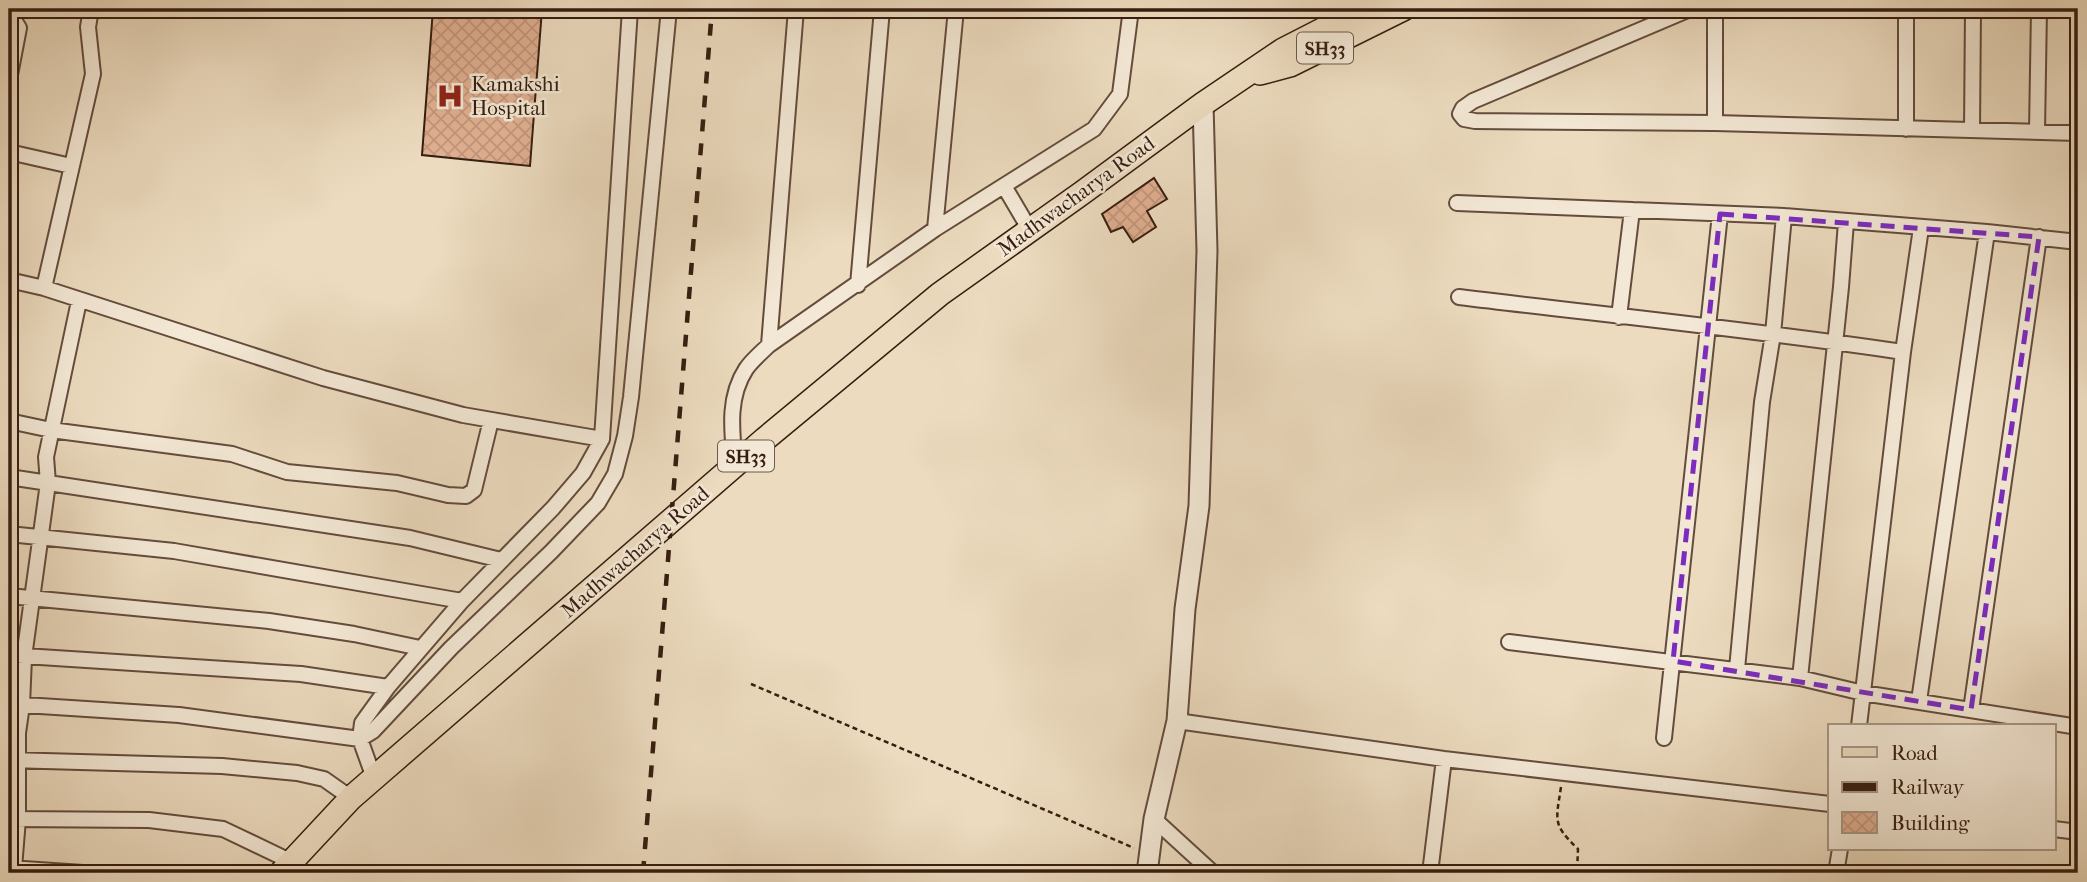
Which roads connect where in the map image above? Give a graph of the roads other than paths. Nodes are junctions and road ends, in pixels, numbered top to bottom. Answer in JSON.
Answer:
{"nodes":[{"id":1,"x":92,"y":9,"type":"edge"},
{"id":2,"x":631,"y":9,"type":"edge"},
{"id":3,"x":669,"y":9,"type":"edge"},
{"id":4,"x":796,"y":9,"type":"edge"},
{"id":5,"x":882,"y":9,"type":"edge"},
{"id":6,"x":956,"y":9,"type":"edge"},
{"id":7,"x":1131,"y":9,"type":"edge"},
{"id":8,"x":1363,"y":9,"type":"edge"},
{"id":9,"x":1403,"y":9,"type":"edge"},
{"id":10,"x":1690,"y":9,"type":"edge"},
{"id":11,"x":1715,"y":9,"type":"edge"},
{"id":12,"x":1906,"y":9,"type":"edge"},
{"id":13,"x":1973,"y":9,"type":"edge"},
{"id":14,"x":2039,"y":9,"type":"edge"},
{"id":15,"x":9,"y":12,"type":"edge"},
{"id":16,"x":1243,"y":78,"type":"junction"},
{"id":17,"x":9,"y":80,"type":"edge"},
{"id":18,"x":1203,"y":104,"type":"junction"},
{"id":19,"x":1715,"y":123,"type":"junction"},
{"id":20,"x":1906,"y":129,"type":"junction"},
{"id":21,"x":1972,"y":130,"type":"junction"},
{"id":22,"x":2037,"y":131,"type":"junction"},
{"id":23,"x":2078,"y":132,"type":"edge"},
{"id":24,"x":9,"y":152,"type":"edge"},
{"id":25,"x":71,"y":166,"type":"junction"},
{"id":26,"x":1004,"y":186,"type":"junction"},
{"id":27,"x":1457,"y":203,"type":"dead end"},
{"id":28,"x":1632,"y":210,"type":"junction"},
{"id":29,"x":1720,"y":214,"type":"junction"},
{"id":30,"x":1784,"y":216,"type":"junction"},
{"id":31,"x":1846,"y":222,"type":"junction"},
{"id":32,"x":1921,"y":228,"type":"junction"},
{"id":33,"x":935,"y":229,"type":"junction"},
{"id":34,"x":1030,"y":230,"type":"junction"},
{"id":35,"x":1987,"y":232,"type":"junction"},
{"id":36,"x":2039,"y":237,"type":"junction"},
{"id":37,"x":2078,"y":242,"type":"edge"},
{"id":38,"x":9,"y":280,"type":"edge"},
{"id":39,"x":858,"y":285,"type":"junction"},
{"id":40,"x":44,"y":288,"type":"junction"},
{"id":41,"x":1459,"y":297,"type":"dead end"},
{"id":42,"x":79,"y":300,"type":"junction"},
{"id":43,"x":1619,"y":317,"type":"junction"},
{"id":44,"x":1709,"y":325,"type":"junction"},
{"id":45,"x":1773,"y":334,"type":"junction"},
{"id":46,"x":1835,"y":342,"type":"junction"},
{"id":47,"x":769,"y":345,"type":"junction"},
{"id":48,"x":1903,"y":352,"type":"junction"},
{"id":49,"x":491,"y":420,"type":"junction"},
{"id":50,"x":9,"y":421,"type":"edge"},
{"id":51,"x":51,"y":430,"type":"junction"},
{"id":52,"x":602,"y":439,"type":"junction"},
{"id":53,"x":735,"y":465,"type":"junction"},
{"id":54,"x":9,"y":477,"type":"edge"},
{"id":55,"x":48,"y":483,"type":"junction"},
{"id":56,"x":9,"y":534,"type":"edge"},
{"id":57,"x":41,"y":537,"type":"junction"},
{"id":58,"x":501,"y":560,"type":"junction"},
{"id":59,"x":9,"y":596,"type":"edge"},
{"id":60,"x":33,"y":599,"type":"junction"},
{"id":61,"x":462,"y":601,"type":"junction"},
{"id":62,"x":1510,"y":642,"type":"dead end"},
{"id":63,"x":420,"y":648,"type":"junction"},
{"id":64,"x":9,"y":654,"type":"edge"},
{"id":65,"x":24,"y":656,"type":"junction"},
{"id":66,"x":1673,"y":661,"type":"junction"},
{"id":67,"x":1737,"y":669,"type":"junction"},
{"id":68,"x":1801,"y":678,"type":"junction"},
{"id":69,"x":388,"y":687,"type":"junction"},
{"id":70,"x":1863,"y":693,"type":"junction"},
{"id":71,"x":1919,"y":701,"type":"junction"},
{"id":72,"x":15,"y":705,"type":"edge"},
{"id":73,"x":1971,"y":710,"type":"junction"},
{"id":74,"x":1177,"y":721,"type":"junction"},
{"id":75,"x":1859,"y":724,"type":"edge"},
{"id":76,"x":2078,"y":727,"type":"edge"},
{"id":77,"x":1664,"y":738,"type":"dead end"},
{"id":78,"x":360,"y":739,"type":"junction"},
{"id":79,"x":1444,"y":759,"type":"junction"},
{"id":80,"x":13,"y":760,"type":"edge"},
{"id":81,"x":374,"y":778,"type":"junction"},
{"id":82,"x":351,"y":798,"type":"junction"},
{"id":83,"x":1828,"y":804,"type":"edge"},
{"id":84,"x":13,"y":819,"type":"edge"},
{"id":85,"x":1154,"y":819,"type":"junction"},
{"id":86,"x":2056,"y":829,"type":"edge"},
{"id":87,"x":2078,"y":832,"type":"edge"},
{"id":88,"x":1840,"y":850,"type":"edge"},
{"id":89,"x":1148,"y":864,"type":"edge"},
{"id":90,"x":286,"y":867,"type":"edge"},
{"id":91,"x":11,"y":868,"type":"edge"},
{"id":92,"x":83,"y":873,"type":"edge"},
{"id":93,"x":1213,"y":873,"type":"edge"},
{"id":94,"x":1430,"y":873,"type":"edge"},
{"id":95,"x":1836,"y":873,"type":"edge"}],
"edges":[{"from":1,"to":25,"type":"street"},
{"from":2,"to":52,"type":"street"},
{"from":3,"to":78,"type":"street"},
{"from":4,"to":47,"type":"street"},
{"from":5,"to":39,"type":"street"},
{"from":6,"to":33,"type":"street"},
{"from":7,"to":26,"type":"street"},
{"from":8,"to":16,"type":"main road","name":"Madhwacharya Road"},
{"from":9,"to":16,"type":"main road","name":"Madhwacharya Road","number":"SH33"},
{"from":10,"to":19,"type":"street"},
{"from":11,"to":19,"type":"street"},
{"from":12,"to":20,"type":"street"},
{"from":13,"to":21,"type":"street"},
{"from":14,"to":22,"type":"street"},
{"from":15,"to":17,"type":"street"},
{"from":16,"to":18,"type":"main road","name":"Madhwacharya Road","number":"SH33"},
{"from":18,"to":34,"type":"main road","name":"Madhwacharya Road","number":"SH33"},
{"from":18,"to":74,"type":"street"},
{"from":19,"to":20,"type":"street"},
{"from":20,"to":21,"type":"street"},
{"from":21,"to":22,"type":"street"},
{"from":22,"to":23,"type":"street"},
{"from":24,"to":25,"type":"street"},
{"from":25,"to":40,"type":"street"},
{"from":26,"to":33,"type":"street"},
{"from":26,"to":34,"type":"street"},
{"from":27,"to":28,"type":"street"},
{"from":28,"to":29,"type":"street"},
{"from":28,"to":43,"type":"street"},
{"from":29,"to":30,"type":"street"},
{"from":29,"to":44,"type":"street"},
{"from":30,"to":31,"type":"street"},
{"from":30,"to":45,"type":"street"},
{"from":31,"to":32,"type":"street"},
{"from":31,"to":46,"type":"street"},
{"from":32,"to":35,"type":"street"},
{"from":32,"to":48,"type":"street"},
{"from":33,"to":39,"type":"street"},
{"from":34,"to":53,"type":"main road","name":"Madhwacharya Road","number":"SH33"},
{"from":35,"to":36,"type":"street"},
{"from":35,"to":71,"type":"street"},
{"from":36,"to":37,"type":"street"},
{"from":36,"to":73,"type":"street"},
{"from":38,"to":40,"type":"street"},
{"from":39,"to":47,"type":"street"},
{"from":40,"to":42,"type":"street"},
{"from":41,"to":43,"type":"street"},
{"from":42,"to":49,"type":"street"},
{"from":42,"to":51,"type":"street"},
{"from":43,"to":44,"type":"street"},
{"from":44,"to":45,"type":"street"},
{"from":44,"to":66,"type":"street"},
{"from":45,"to":46,"type":"street"},
{"from":45,"to":67,"type":"street"},
{"from":46,"to":48,"type":"street"},
{"from":46,"to":68,"type":"street"},
{"from":47,"to":53,"type":"street"},
{"from":48,"to":70,"type":"street"},
{"from":49,"to":51,"type":"street"},
{"from":49,"to":52,"type":"street"},
{"from":50,"to":51,"type":"street"},
{"from":51,"to":55,"type":"street"},
{"from":52,"to":58,"type":"street"},
{"from":53,"to":81,"type":"main road","name":"Madhwacharya Road","number":"SH33"},
{"from":54,"to":55,"type":"street"},
{"from":55,"to":57,"type":"street"},
{"from":55,"to":58,"type":"street"},
{"from":56,"to":57,"type":"street"},
{"from":57,"to":60,"type":"street"},
{"from":57,"to":61,"type":"street"},
{"from":58,"to":61,"type":"street"},
{"from":59,"to":60,"type":"street"},
{"from":60,"to":63,"type":"street"},
{"from":60,"to":65,"type":"street"},
{"from":61,"to":63,"type":"street"},
{"from":62,"to":66,"type":"street"},
{"from":63,"to":69,"type":"street"},
{"from":64,"to":65,"type":"street"},
{"from":65,"to":69,"type":"street"},
{"from":65,"to":72,"type":"street"},
{"from":66,"to":67,"type":"street"},
{"from":66,"to":77,"type":"street"},
{"from":67,"to":68,"type":"street"},
{"from":68,"to":70,"type":"street"},
{"from":69,"to":78,"type":"street"},
{"from":70,"to":71,"type":"street"},
{"from":70,"to":75,"type":"street"},
{"from":71,"to":73,"type":"street"},
{"from":72,"to":78,"type":"street"},
{"from":72,"to":80,"type":"street"},
{"from":73,"to":76,"type":"street"},
{"from":74,"to":79,"type":"street"},
{"from":74,"to":85,"type":"street"},
{"from":78,"to":81,"type":"street"},
{"from":79,"to":83,"type":"street"},
{"from":79,"to":94,"type":"street"},
{"from":80,"to":82,"type":"street"},
{"from":80,"to":84,"type":"street"},
{"from":81,"to":82,"type":"main road","name":"Madhwacharya Road","number":"SH33"},
{"from":82,"to":90,"type":"main road","name":"Madhwacharya Road","number":"SH33"},
{"from":84,"to":90,"type":"street"},
{"from":84,"to":91,"type":"street"},
{"from":85,"to":89,"type":"street"},
{"from":85,"to":93,"type":"street"},
{"from":86,"to":87,"type":"street"},
{"from":88,"to":95,"type":"street"},
{"from":91,"to":92,"type":"street"}]}
